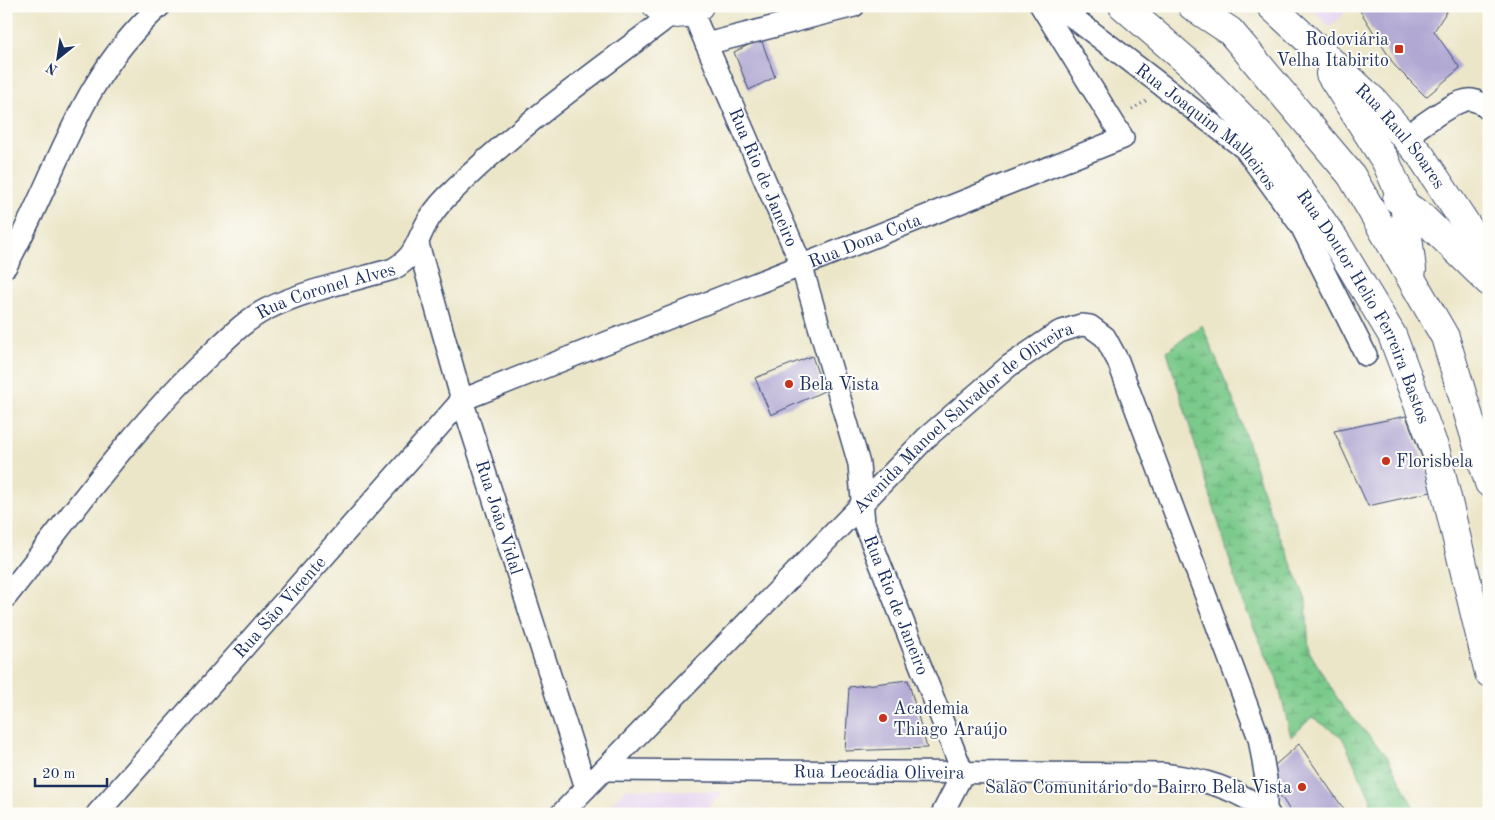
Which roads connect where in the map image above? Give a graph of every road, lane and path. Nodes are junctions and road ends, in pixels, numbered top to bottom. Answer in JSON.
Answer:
{"nodes":[{"id":1,"x":160,"y":6,"type":"edge"},
{"id":2,"x":854,"y":6,"type":"edge"},
{"id":3,"x":1041,"y":6,"type":"edge"},
{"id":4,"x":1058,"y":6,"type":"edge"},
{"id":5,"x":1123,"y":6,"type":"edge"},
{"id":6,"x":1192,"y":6,"type":"edge"},
{"id":7,"x":1271,"y":6,"type":"edge"},
{"id":8,"x":679,"y":9,"type":"edge"},
{"id":9,"x":1306,"y":38,"type":"junction"},
{"id":10,"x":706,"y":44,"type":"junction"},
{"id":11,"x":1162,"y":85,"type":"junction"},
{"id":12,"x":1489,"y":110,"type":"edge"},
{"id":13,"x":1111,"y":119,"type":"junction"},
{"id":14,"x":1405,"y":137,"type":"junction"},
{"id":15,"x":1351,"y":176,"type":"junction"},
{"id":16,"x":1404,"y":203,"type":"junction"},
{"id":17,"x":418,"y":244,"type":"junction"},
{"id":18,"x":1488,"y":256,"type":"edge"},
{"id":19,"x":801,"y":264,"type":"junction"},
{"id":20,"x":6,"y":266,"type":"edge"},
{"id":21,"x":1414,"y":282,"type":"junction"},
{"id":22,"x":1489,"y":282,"type":"edge"},
{"id":23,"x":1366,"y":355,"type":"dead end"},
{"id":24,"x":462,"y":400,"type":"junction"},
{"id":25,"x":1489,"y":483,"type":"edge"},
{"id":26,"x":862,"y":502,"type":"junction"},
{"id":27,"x":6,"y":597,"type":"edge"},
{"id":28,"x":1489,"y":673,"type":"edge"},
{"id":29,"x":604,"y":770,"type":"junction"},
{"id":30,"x":962,"y":773,"type":"junction"},
{"id":31,"x":586,"y":788,"type":"junction"},
{"id":32,"x":1267,"y":813,"type":"edge"},
{"id":33,"x":97,"y":814,"type":"edge"},
{"id":34,"x":561,"y":814,"type":"edge"},
{"id":35,"x":942,"y":814,"type":"edge"}],
"edges":[{"from":1,"to":20,"type":"street"},
{"from":2,"to":10,"type":"street"},
{"from":3,"to":13,"type":"street","name":"Rua Dona Cota"},
{"from":4,"to":11,"type":"street","name":"Rua Joaquim Malheiros"},
{"from":5,"to":28,"type":"street","name":"Rua Doutor Helio Ferreira Bastos"},
{"from":6,"to":15,"type":"street"},
{"from":7,"to":9,"type":"street","name":"Rua Raul Soares"},
{"from":8,"to":10,"type":"street","name":"Rua Rio de Janeiro"},
{"from":8,"to":17,"type":"street","name":"Rua Coronel Alves"},
{"from":9,"to":14,"type":"street","name":"Rua Raul Soares"},
{"from":9,"to":16,"type":"street"},
{"from":10,"to":19,"type":"street","name":"Rua Rio de Janeiro"},
{"from":11,"to":13,"type":"path"},
{"from":11,"to":23,"type":"street","name":"Rua Joaquim Malheiros"},
{"from":12,"to":14,"type":"street"},
{"from":13,"to":19,"type":"street","name":"Rua Dona Cota"},
{"from":14,"to":18,"type":"street","name":"Rua Raul Soares"},
{"from":15,"to":16,"type":"street"},
{"from":15,"to":21,"type":"street"},
{"from":16,"to":21,"type":"street"},
{"from":16,"to":22,"type":"street"},
{"from":17,"to":24,"type":"street","name":"Rua João Vidal"},
{"from":17,"to":27,"type":"street","name":"Rua Coronel Alves"},
{"from":19,"to":24,"type":"street","name":"Rua Dona Cota"},
{"from":19,"to":26,"type":"street","name":"Rua Rio de Janeiro"},
{"from":21,"to":25,"type":"street"},
{"from":24,"to":31,"type":"street","name":"Rua João Vidal"},
{"from":24,"to":33,"type":"street","name":"Rua São Vicente"},
{"from":26,"to":29,"type":"street","name":"Avenida Manoel Salvador de Oliveira"},
{"from":26,"to":30,"type":"street","name":"Rua Rio de Janeiro"},
{"from":26,"to":32,"type":"street","name":"Avenida Manoel Salvador de Oliveira"},
{"from":29,"to":30,"type":"street","name":"Rua Leocádia Oliveira"},
{"from":29,"to":31,"type":"street","name":"Avenida Manoel Salvador de Oliveira"},
{"from":30,"to":32,"type":"street","name":"Rua Leocádia Oliveira"},
{"from":30,"to":35,"type":"street"},
{"from":31,"to":34,"type":"street","name":"Avenida Manoel Salvador de Oliveira"}]}
